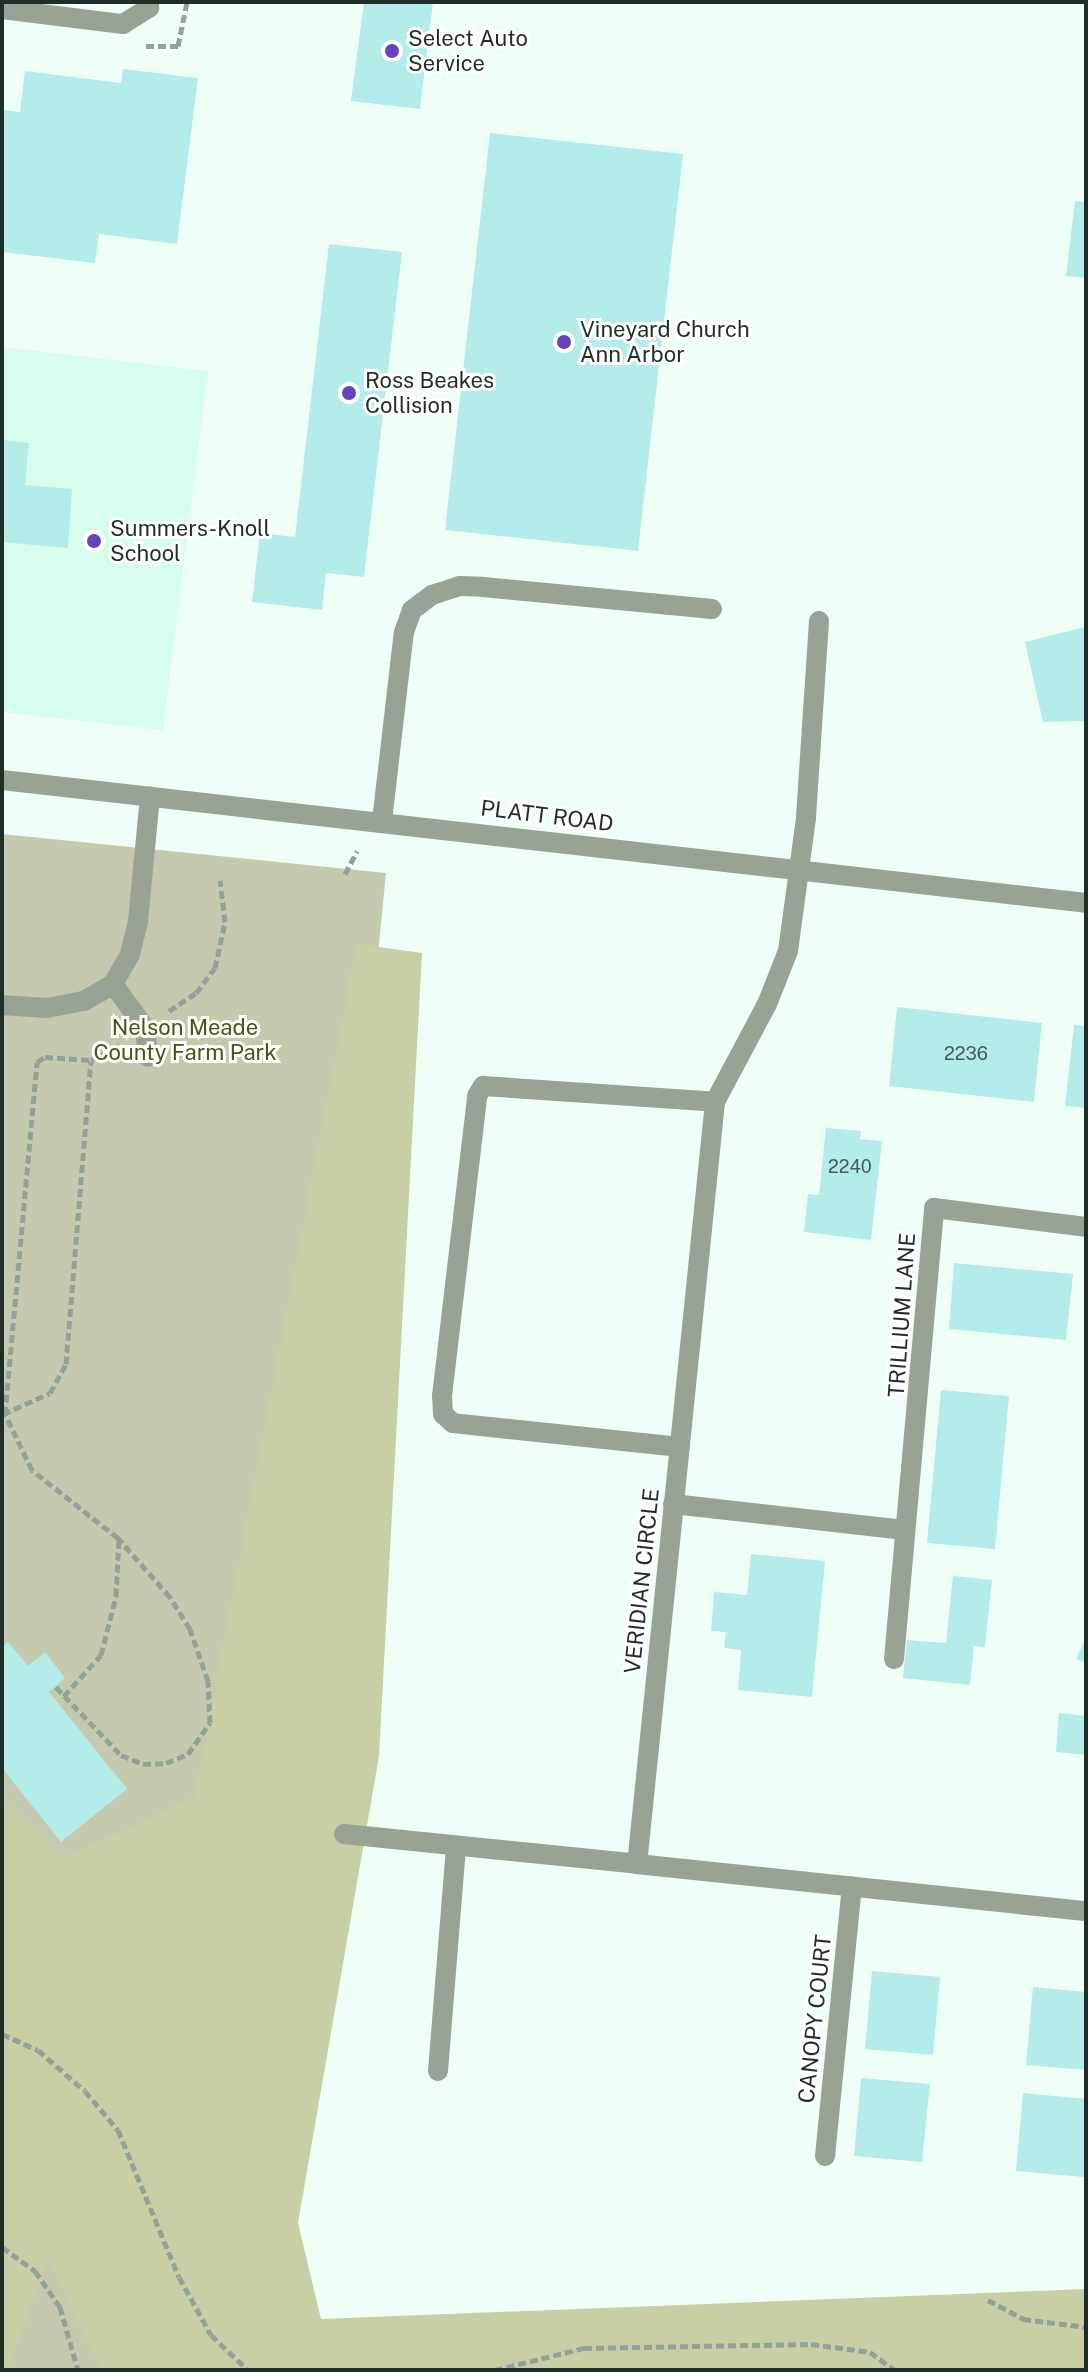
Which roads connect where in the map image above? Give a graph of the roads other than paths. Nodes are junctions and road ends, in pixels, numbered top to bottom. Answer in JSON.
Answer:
{"nodes":[{"id":1,"x":149,"y":2,"type":"edge"},
{"id":2,"x":2,"y":9,"type":"edge"},
{"id":3,"x":712,"y":609,"type":"dead end"},
{"id":4,"x":819,"y":621,"type":"dead end"},
{"id":5,"x":2,"y":780,"type":"edge"},
{"id":6,"x":150,"y":797,"type":"junction"},
{"id":7,"x":382,"y":821,"type":"junction"},
{"id":8,"x":800,"y":869,"type":"junction"},
{"id":9,"x":1086,"y":903,"type":"edge"},
{"id":10,"x":113,"y":984,"type":"junction"},
{"id":11,"x":2,"y":1005,"type":"edge"},
{"id":12,"x":148,"y":1057,"type":"dead end"},
{"id":13,"x":715,"y":1102,"type":"junction"},
{"id":14,"x":1086,"y":1227,"type":"edge"},
{"id":15,"x":680,"y":1447,"type":"junction"},
{"id":16,"x":673,"y":1504,"type":"junction"},
{"id":17,"x":905,"y":1530,"type":"junction"},
{"id":18,"x":894,"y":1659,"type":"dead end"},
{"id":19,"x":344,"y":1834,"type":"dead end"},
{"id":20,"x":456,"y":1846,"type":"junction"},
{"id":21,"x":637,"y":1864,"type":"junction"},
{"id":22,"x":852,"y":1886,"type":"junction"},
{"id":23,"x":1086,"y":1911,"type":"edge"},
{"id":24,"x":438,"y":2071,"type":"dead end"},
{"id":25,"x":825,"y":2156,"type":"dead end"}],
"edges":[{"from":1,"to":2,"type":"street"},
{"from":3,"to":7,"type":"street"},
{"from":4,"to":8,"type":"street","name":"VERIDIAN CIRCLE"},
{"from":5,"to":6,"type":"street","name":"PLATT ROAD"},
{"from":6,"to":7,"type":"street","name":"PLATT ROAD"},
{"from":6,"to":10,"type":"street"},
{"from":7,"to":8,"type":"street","name":"PLATT ROAD"},
{"from":8,"to":9,"type":"street","name":"PLATT ROAD"},
{"from":8,"to":13,"type":"street","name":"VERIDIAN CIRCLE"},
{"from":10,"to":11,"type":"street"},
{"from":10,"to":12,"type":"street"},
{"from":13,"to":15,"type":"street","name":"VERIDIAN CIRCLE"},
{"from":13,"to":15,"type":"street"},
{"from":14,"to":17,"type":"street","name":"TRILLIUM LANE"},
{"from":15,"to":16,"type":"street","name":"VERIDIAN CIRCLE"},
{"from":16,"to":17,"type":"street"},
{"from":16,"to":21,"type":"street","name":"VERIDIAN CIRCLE"},
{"from":17,"to":18,"type":"street","name":"TRILLIUM LANE"},
{"from":19,"to":20,"type":"street"},
{"from":20,"to":21,"type":"street"},
{"from":20,"to":24,"type":"street"},
{"from":21,"to":22,"type":"street"},
{"from":22,"to":23,"type":"street"},
{"from":22,"to":25,"type":"street","name":"CANOPY COURT"}]}
